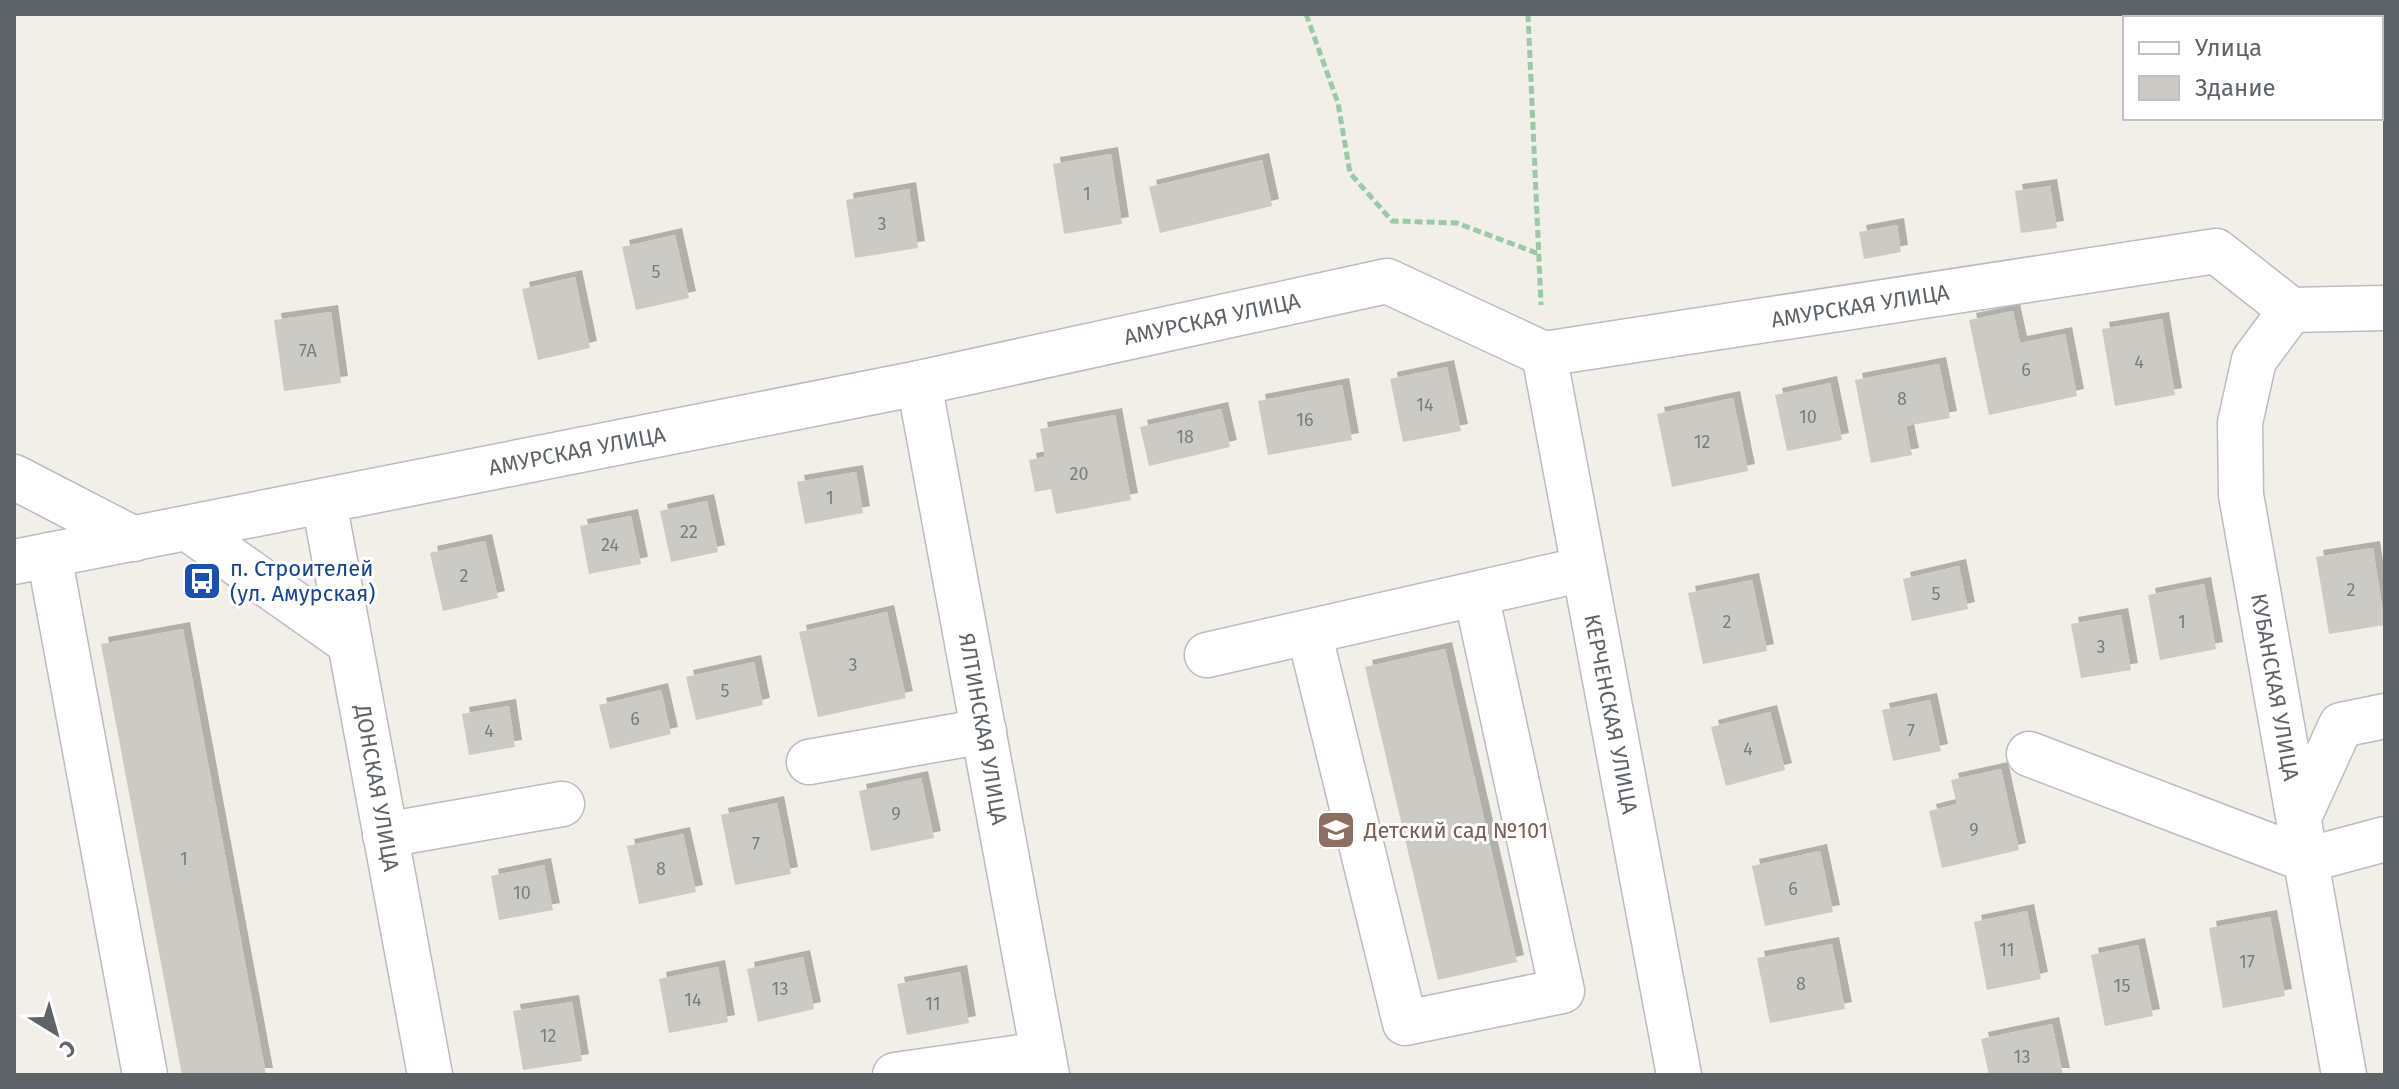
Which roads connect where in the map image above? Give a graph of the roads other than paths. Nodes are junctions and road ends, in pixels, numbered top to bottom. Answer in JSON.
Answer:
{"nodes":[{"id":1,"x":2385,"y":308,"type":"edge"},
{"id":2,"x":2291,"y":310,"type":"junction"},
{"id":3,"x":1544,"y":354,"type":"junction"},
{"id":4,"x":919,"y":383,"type":"junction"},
{"id":5,"x":14,"y":477,"type":"edge"},
{"id":6,"x":324,"y":502,"type":"junction"},
{"id":7,"x":187,"y":528,"type":"junction"},
{"id":8,"x":134,"y":539,"type":"junction"},
{"id":9,"x":32,"y":558,"type":"edge"},
{"id":10,"x":1584,"y":569,"type":"junction"},
{"id":11,"x":1476,"y":594,"type":"junction"},
{"id":12,"x":1309,"y":632,"type":"junction"},
{"id":13,"x":350,"y":643,"type":"junction"},
{"id":14,"x":1207,"y":655,"type":"dead end"},
{"id":15,"x":2385,"y":716,"type":"edge"},
{"id":16,"x":984,"y":731,"type":"junction"},
{"id":17,"x":2029,"y":754,"type":"dead end"},
{"id":18,"x":809,"y":762,"type":"dead end"},
{"id":19,"x":562,"y":804,"type":"dead end"},
{"id":20,"x":2299,"y":817,"type":"junction"},
{"id":21,"x":385,"y":835,"type":"junction"},
{"id":22,"x":2385,"y":839,"type":"edge"},
{"id":23,"x":2307,"y":860,"type":"junction"},
{"id":24,"x":1045,"y":1064,"type":"edge"},
{"id":25,"x":145,"y":1075,"type":"edge"},
{"id":26,"x":430,"y":1075,"type":"edge"},
{"id":27,"x":895,"y":1075,"type":"edge"},
{"id":28,"x":1679,"y":1075,"type":"edge"},
{"id":29,"x":2344,"y":1075,"type":"edge"}],
"edges":[{"from":1,"to":2,"type":"street"},
{"from":2,"to":3,"type":"street","name":"АМУРСКАЯ УЛИЦА"},
{"from":2,"to":20,"type":"street","name":"КУБАНСКАЯ УЛИЦА"},
{"from":3,"to":4,"type":"street","name":"АМУРСКАЯ УЛИЦА"},
{"from":3,"to":10,"type":"street","name":"КЕРЧЕНСКАЯ УЛИЦА"},
{"from":4,"to":6,"type":"street","name":"АМУРСКАЯ УЛИЦА"},
{"from":4,"to":16,"type":"street","name":"ЯЛТИНСКАЯ УЛИЦА"},
{"from":5,"to":8,"type":"street"},
{"from":6,"to":7,"type":"street","name":"АМУРСКАЯ УЛИЦА"},
{"from":6,"to":13,"type":"street","name":"ДОНСКАЯ УЛИЦА"},
{"from":7,"to":8,"type":"street","name":"АМУРСКАЯ УЛИЦА"},
{"from":7,"to":13,"type":"street"},
{"from":8,"to":9,"type":"street","name":"АМУРСКАЯ УЛИЦА"},
{"from":9,"to":25,"type":"street"},
{"from":10,"to":11,"type":"street"},
{"from":10,"to":28,"type":"street","name":"КЕРЧЕНСКАЯ УЛИЦА"},
{"from":11,"to":12,"type":"street"},
{"from":11,"to":12,"type":"street"},
{"from":12,"to":14,"type":"street"},
{"from":13,"to":21,"type":"street","name":"ДОНСКАЯ УЛИЦА"},
{"from":15,"to":20,"type":"street"},
{"from":16,"to":18,"type":"street"},
{"from":16,"to":24,"type":"street","name":"ЯЛТИНСКАЯ УЛИЦА"},
{"from":17,"to":23,"type":"street"},
{"from":19,"to":21,"type":"street"},
{"from":20,"to":23,"type":"street","name":"КУБАНСКАЯ УЛИЦА"},
{"from":21,"to":26,"type":"street","name":"ДОНСКАЯ УЛИЦА"},
{"from":22,"to":23,"type":"street"},
{"from":23,"to":29,"type":"street","name":"КУБАНСКАЯ УЛИЦА"},
{"from":24,"to":27,"type":"street"}]}
